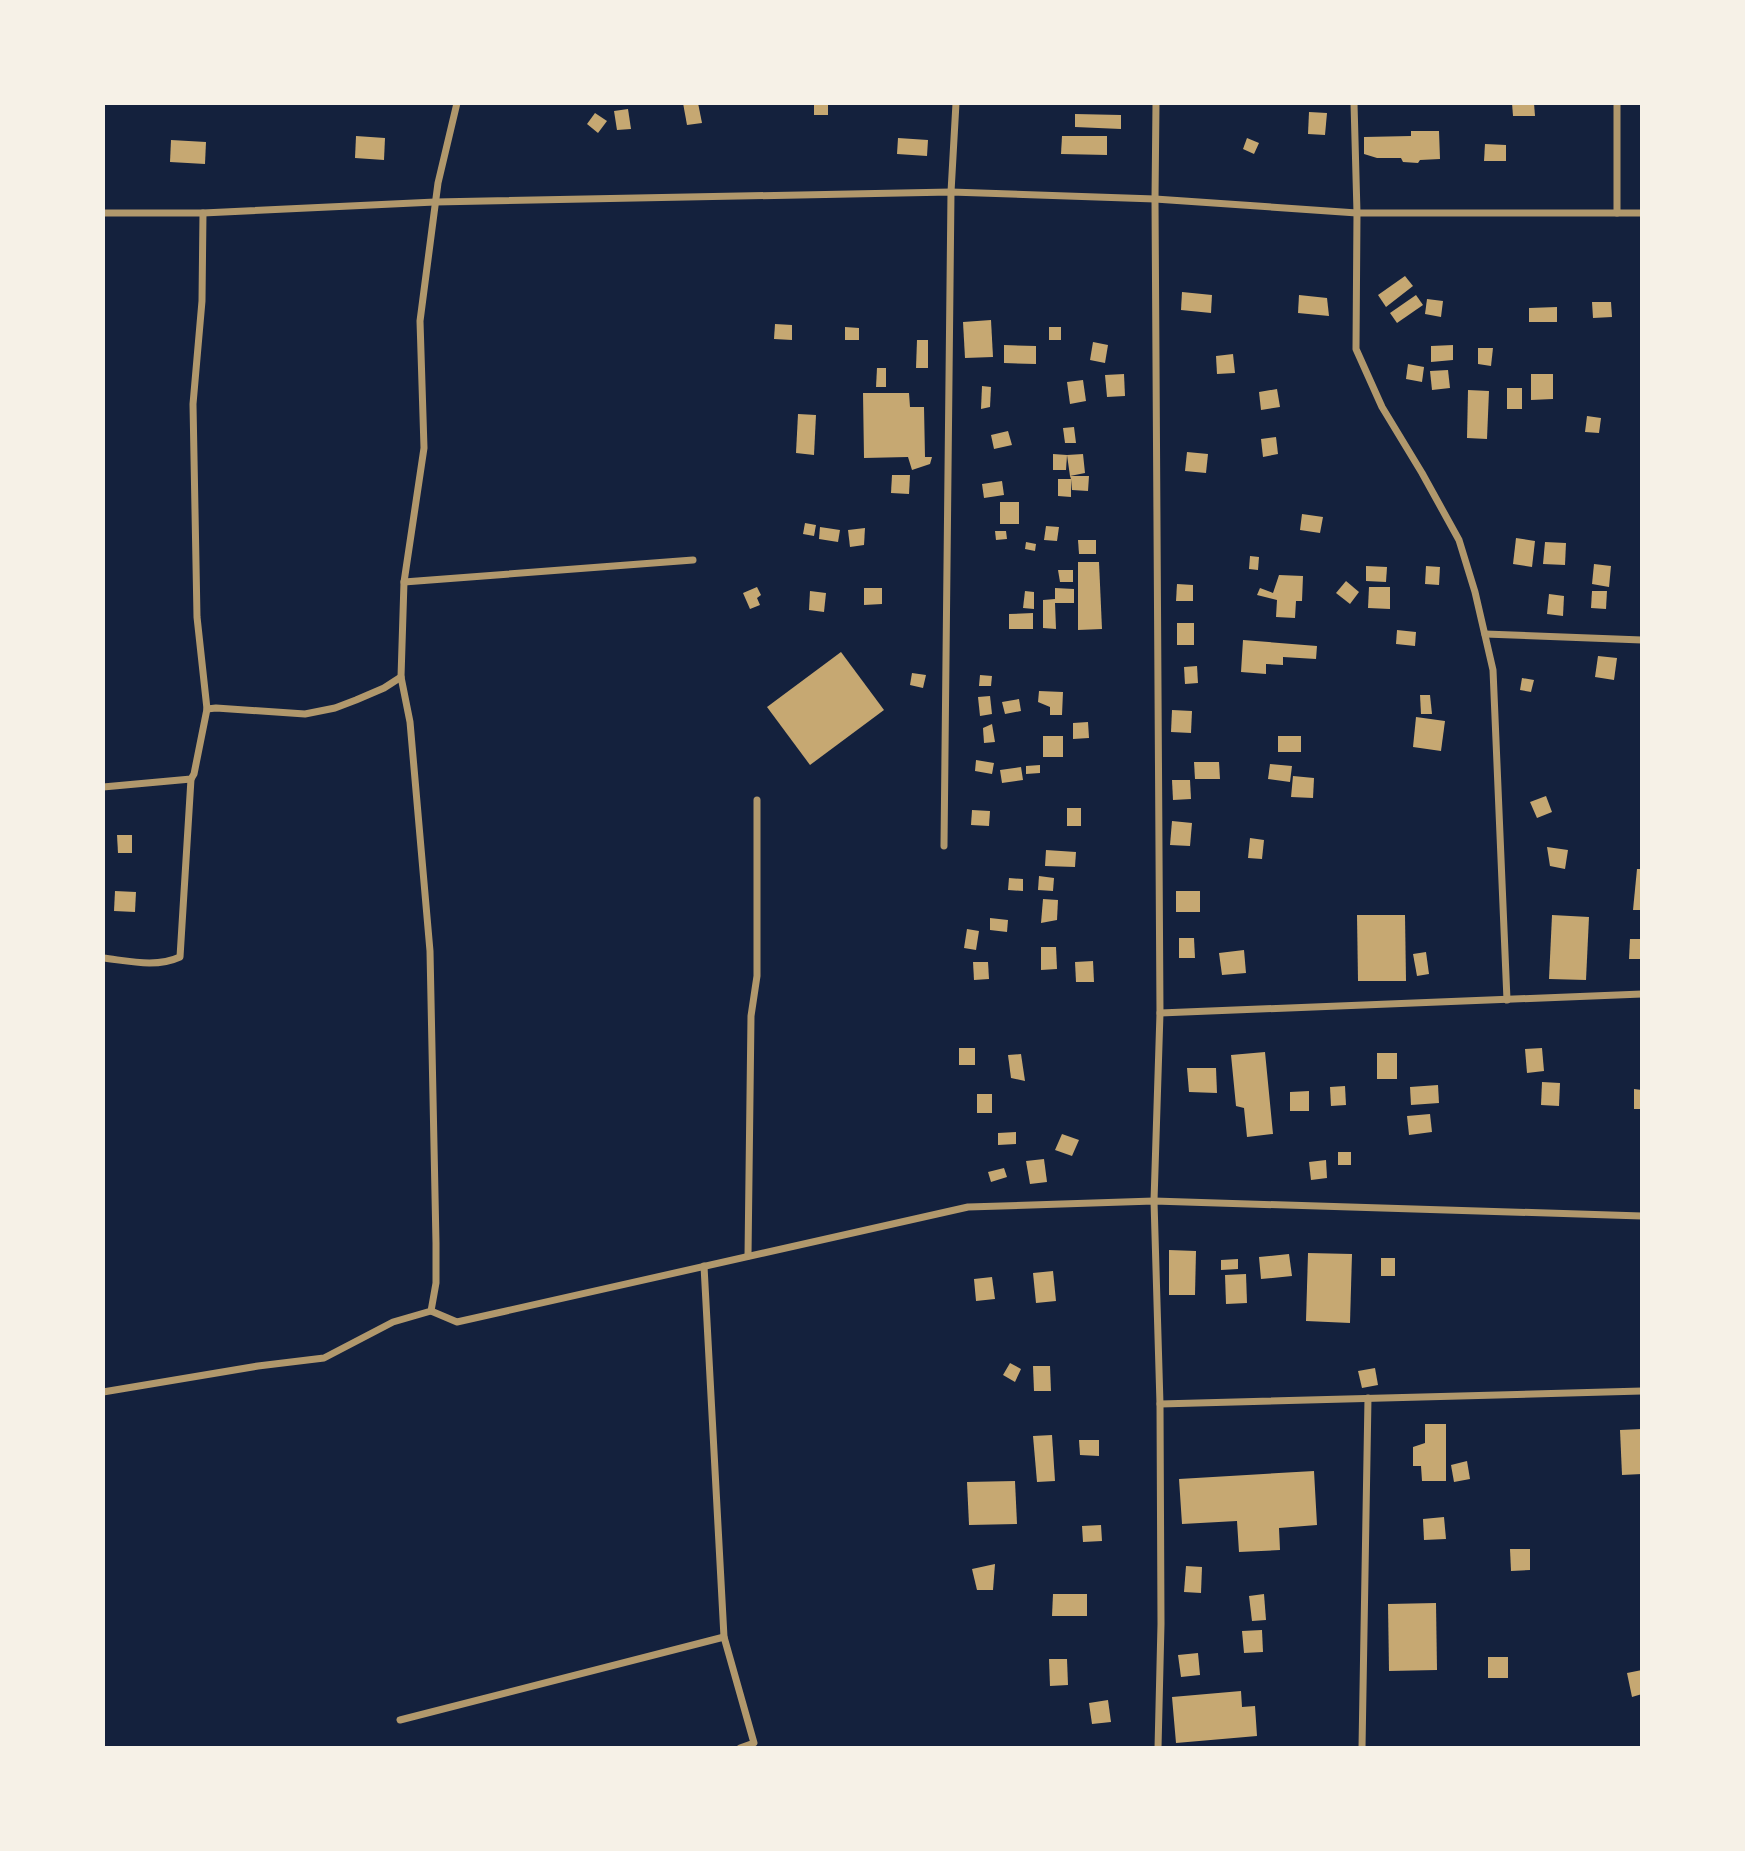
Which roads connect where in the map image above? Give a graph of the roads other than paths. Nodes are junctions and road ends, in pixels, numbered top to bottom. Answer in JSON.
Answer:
{"nodes":[{"id":1,"x":457,"y":103,"type":"edge"},
{"id":2,"x":957,"y":103,"type":"edge"},
{"id":3,"x":1156,"y":103,"type":"edge"},
{"id":4,"x":1353,"y":103,"type":"edge"},
{"id":5,"x":1617,"y":103,"type":"edge"},
{"id":6,"x":951,"y":192,"type":"junction"},
{"id":7,"x":1155,"y":199,"type":"junction"},
{"id":8,"x":435,"y":202,"type":"junction"},
{"id":9,"x":103,"y":213,"type":"edge"},
{"id":10,"x":203,"y":213,"type":"junction"},
{"id":11,"x":1357,"y":213,"type":"junction"},
{"id":12,"x":1617,"y":213,"type":"junction"},
{"id":13,"x":1642,"y":213,"type":"edge"},
{"id":14,"x":693,"y":560,"type":"dead end"},
{"id":15,"x":404,"y":582,"type":"junction"},
{"id":16,"x":1485,"y":634,"type":"junction"},
{"id":17,"x":1642,"y":640,"type":"edge"},
{"id":18,"x":401,"y":677,"type":"junction"},
{"id":19,"x":207,"y":709,"type":"junction"},
{"id":20,"x":191,"y":779,"type":"junction"},
{"id":21,"x":103,"y":786,"type":"edge"},
{"id":22,"x":757,"y":800,"type":"dead end"},
{"id":23,"x":944,"y":846,"type":"dead end"},
{"id":24,"x":103,"y":958,"type":"edge"},
{"id":25,"x":1642,"y":994,"type":"edge"},
{"id":26,"x":1507,"y":1000,"type":"junction"},
{"id":27,"x":1160,"y":1013,"type":"junction"},
{"id":28,"x":1154,"y":1200,"type":"junction"},
{"id":29,"x":1642,"y":1216,"type":"edge"},
{"id":30,"x":748,"y":1256,"type":"junction"},
{"id":31,"x":705,"y":1266,"type":"junction"},
{"id":32,"x":431,"y":1311,"type":"junction"},
{"id":33,"x":1642,"y":1391,"type":"edge"},
{"id":34,"x":103,"y":1392,"type":"edge"},
{"id":35,"x":1368,"y":1398,"type":"junction"},
{"id":36,"x":1160,"y":1404,"type":"junction"},
{"id":37,"x":724,"y":1637,"type":"junction"},
{"id":38,"x":400,"y":1720,"type":"dead end"},
{"id":39,"x":740,"y":1748,"type":"edge"},
{"id":40,"x":1158,"y":1748,"type":"edge"},
{"id":41,"x":1362,"y":1748,"type":"edge"}],
"edges":[{"from":1,"to":8,"type":"street"},
{"from":2,"to":6,"type":"street"},
{"from":3,"to":7,"type":"street"},
{"from":4,"to":11,"type":"street"},
{"from":5,"to":12,"type":"street"},
{"from":6,"to":7,"type":"street"},
{"from":6,"to":8,"type":"street"},
{"from":6,"to":23,"type":"street"},
{"from":7,"to":11,"type":"street"},
{"from":7,"to":27,"type":"street"},
{"from":8,"to":10,"type":"street"},
{"from":8,"to":15,"type":"street"},
{"from":9,"to":10,"type":"street"},
{"from":10,"to":19,"type":"street"},
{"from":11,"to":12,"type":"street"},
{"from":11,"to":16,"type":"street"},
{"from":12,"to":13,"type":"street"},
{"from":14,"to":15,"type":"street"},
{"from":15,"to":18,"type":"street"},
{"from":16,"to":17,"type":"street"},
{"from":16,"to":26,"type":"street"},
{"from":18,"to":19,"type":"street"},
{"from":18,"to":32,"type":"street"},
{"from":19,"to":20,"type":"street"},
{"from":20,"to":21,"type":"street"},
{"from":20,"to":24,"type":"street"},
{"from":22,"to":30,"type":"street"},
{"from":25,"to":26,"type":"street"},
{"from":26,"to":27,"type":"street"},
{"from":27,"to":28,"type":"street"},
{"from":28,"to":29,"type":"street"},
{"from":28,"to":30,"type":"street"},
{"from":28,"to":36,"type":"street"},
{"from":30,"to":31,"type":"street"},
{"from":31,"to":32,"type":"street"},
{"from":31,"to":37,"type":"street"},
{"from":32,"to":34,"type":"street"},
{"from":33,"to":35,"type":"street"},
{"from":35,"to":36,"type":"street"},
{"from":35,"to":41,"type":"street"},
{"from":36,"to":40,"type":"street"},
{"from":37,"to":38,"type":"street"},
{"from":37,"to":39,"type":"street"}]}
